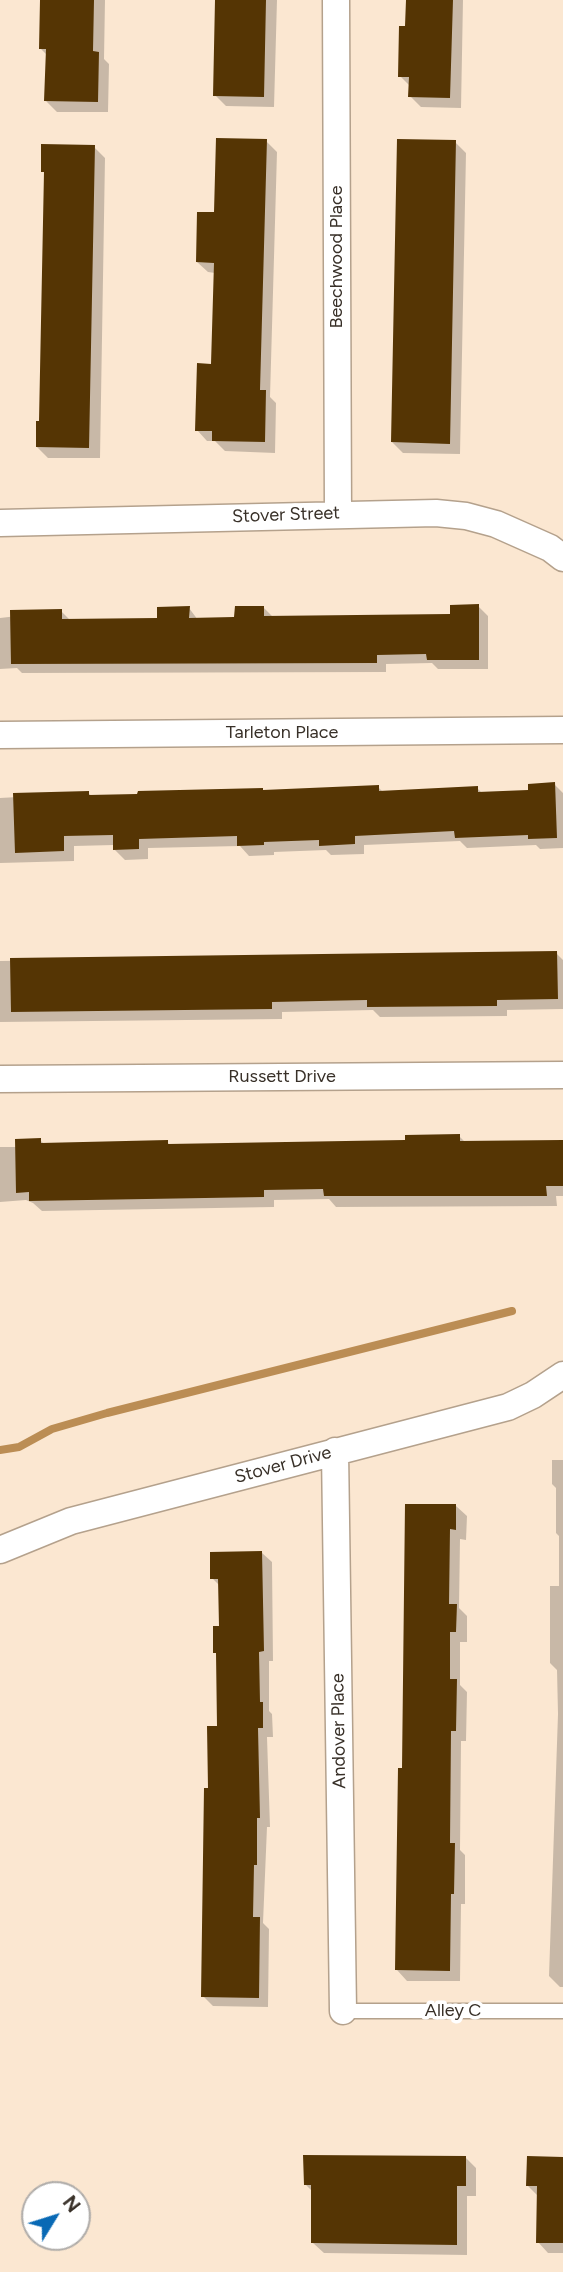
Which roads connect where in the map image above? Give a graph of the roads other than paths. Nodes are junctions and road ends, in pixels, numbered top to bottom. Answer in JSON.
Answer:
{"nodes":[{"id":1,"x":336,"y":0,"type":"edge"},
{"id":2,"x":338,"y":514,"type":"junction"},
{"id":3,"x":0,"y":523,"type":"edge"},
{"id":4,"x":563,"y":558,"type":"edge"},
{"id":5,"x":563,"y":730,"type":"edge"},
{"id":6,"x":0,"y":735,"type":"edge"},
{"id":7,"x":563,"y":1075,"type":"edge"},
{"id":8,"x":0,"y":1079,"type":"edge"},
{"id":9,"x":563,"y":1375,"type":"edge"},
{"id":10,"x":335,"y":1451,"type":"junction"},
{"id":11,"x":0,"y":1550,"type":"edge"},
{"id":12,"x":343,"y":2011,"type":"joint"},
{"id":13,"x":563,"y":2011,"type":"edge"}],
"edges":[{"from":1,"to":2,"type":"street","name":"Beechwood Place"},
{"from":2,"to":3,"type":"street","name":"Stover Street"},
{"from":2,"to":4,"type":"street","name":"Stover Street"},
{"from":5,"to":6,"type":"street","name":"Tarleton Place"},
{"from":7,"to":8,"type":"street","name":"Russett Drive"},
{"from":9,"to":10,"type":"street","name":"Stover Drive"},
{"from":10,"to":11,"type":"street","name":"Stover Drive"},
{"from":10,"to":12,"type":"street","name":"Andover Place"},
{"from":12,"to":13,"type":"lane","name":"Alley C"}]}
